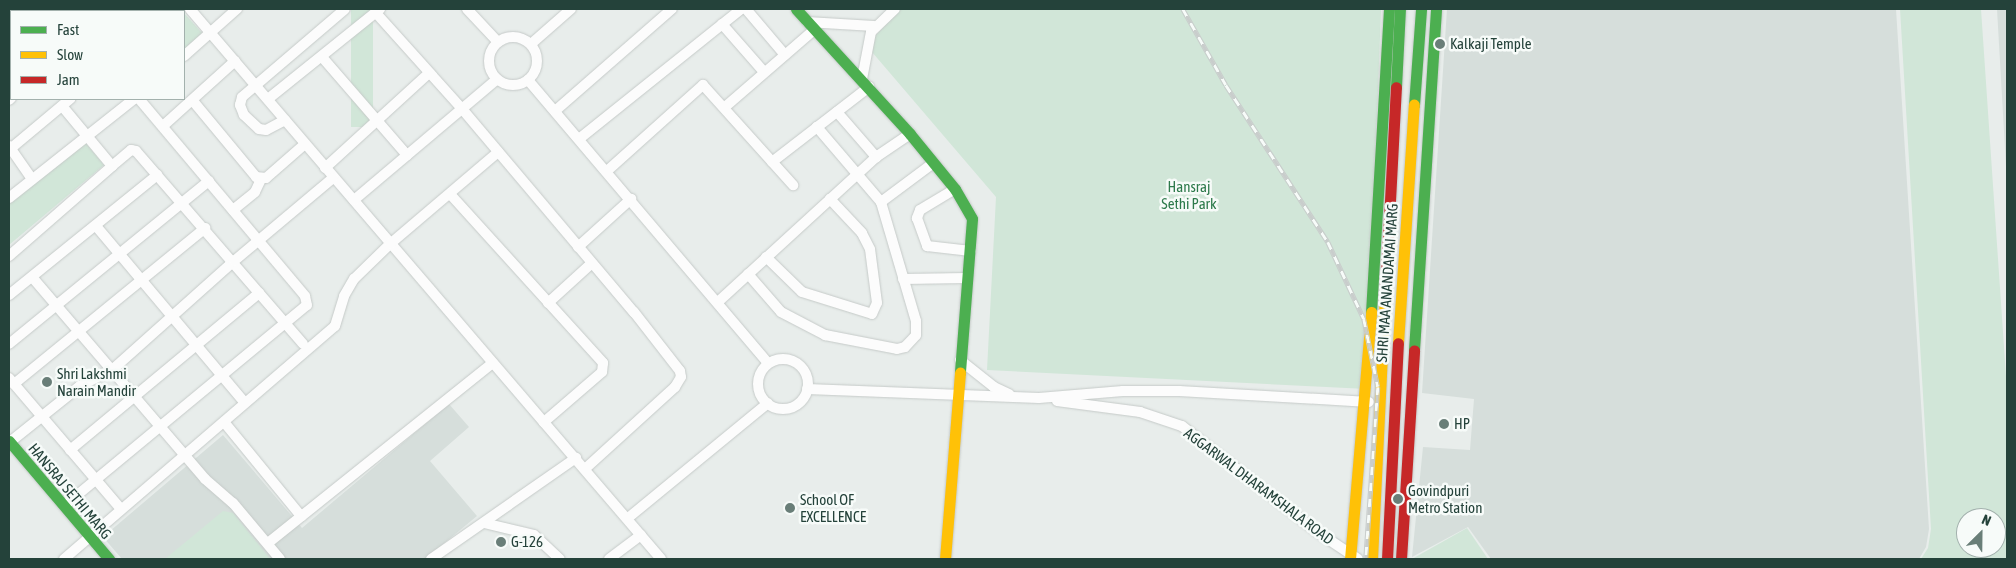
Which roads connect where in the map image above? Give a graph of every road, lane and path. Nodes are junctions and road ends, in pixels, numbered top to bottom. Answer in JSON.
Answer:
{"nodes":[{"id":1,"x":190,"y":9,"type":"edge"},
{"id":2,"x":237,"y":9,"type":"edge"},
{"id":3,"x":345,"y":9,"type":"edge"},
{"id":4,"x":467,"y":9,"type":"edge"},
{"id":5,"x":569,"y":9,"type":"edge"},
{"id":6,"x":672,"y":9,"type":"edge"},
{"id":7,"x":741,"y":9,"type":"edge"},
{"id":8,"x":746,"y":9,"type":"edge"},
{"id":9,"x":796,"y":9,"type":"edge"},
{"id":10,"x":895,"y":9,"type":"edge"},
{"id":11,"x":1389,"y":9,"type":"edge"},
{"id":12,"x":1400,"y":9,"type":"edge"},
{"id":13,"x":1421,"y":9,"type":"edge"},
{"id":14,"x":1436,"y":9,"type":"edge"},
{"id":15,"x":378,"y":11,"type":"edge"},
{"id":16,"x":722,"y":24,"type":"junction"},
{"id":17,"x":811,"y":26,"type":"junction"},
{"id":18,"x":874,"y":26,"type":"junction"},
{"id":19,"x":211,"y":32,"type":"junction"},
{"id":20,"x":498,"y":42,"type":"junction"},
{"id":21,"x":531,"y":44,"type":"junction"},
{"id":22,"x":185,"y":55,"type":"edge"},
{"id":23,"x":784,"y":55,"type":"junction"},
{"id":24,"x":322,"y":57,"type":"junction"},
{"id":25,"x":235,"y":61,"type":"junction"},
{"id":26,"x":764,"y":72,"type":"junction"},
{"id":27,"x":429,"y":73,"type":"junction"},
{"id":28,"x":497,"y":79,"type":"junction"},
{"id":29,"x":528,"y":80,"type":"junction"},
{"id":30,"x":865,"y":83,"type":"junction"},
{"id":31,"x":256,"y":85,"type":"junction"},
{"id":32,"x":268,"y":99,"type":"junction"},
{"id":33,"x":69,"y":100,"type":"edge"},
{"id":34,"x":133,"y":100,"type":"edge"},
{"id":35,"x":140,"y":100,"type":"edge"},
{"id":36,"x":193,"y":100,"type":"junction"},
{"id":37,"x":62,"y":106,"type":"junction"},
{"id":38,"x":725,"y":107,"type":"junction"},
{"id":39,"x":463,"y":110,"type":"junction"},
{"id":40,"x":555,"y":111,"type":"junction"},
{"id":41,"x":837,"y":112,"type":"junction"},
{"id":42,"x":285,"y":120,"type":"junction"},
{"id":43,"x":378,"y":120,"type":"junction"},
{"id":44,"x":163,"y":126,"type":"junction"},
{"id":45,"x":817,"y":127,"type":"junction"},
{"id":46,"x":910,"y":134,"type":"junction"},
{"id":47,"x":86,"y":135,"type":"junction"},
{"id":48,"x":579,"y":139,"type":"junction"},
{"id":49,"x":305,"y":144,"type":"junction"},
{"id":50,"x":9,"y":148,"type":"edge"},
{"id":51,"x":498,"y":152,"type":"junction"},
{"id":52,"x":407,"y":155,"type":"junction"},
{"id":53,"x":876,"y":158,"type":"junction"},
{"id":54,"x":772,"y":162,"type":"junction"},
{"id":55,"x":932,"y":164,"type":"junction"},
{"id":56,"x":112,"y":166,"type":"junction"},
{"id":57,"x":325,"y":168,"type":"junction"},
{"id":58,"x":607,"y":171,"type":"junction"},
{"id":59,"x":857,"y":174,"type":"junction"},
{"id":60,"x":157,"y":175,"type":"junction"},
{"id":61,"x":333,"y":178,"type":"junction"},
{"id":62,"x":32,"y":179,"type":"junction"},
{"id":63,"x":261,"y":179,"type":"junction"},
{"id":64,"x":209,"y":181,"type":"junction"},
{"id":65,"x":793,"y":185,"type":"dead end"},
{"id":66,"x":955,"y":189,"type":"junction"},
{"id":67,"x":450,"y":194,"type":"junction"},
{"id":68,"x":9,"y":198,"type":"edge"},
{"id":69,"x":631,"y":199,"type":"junction"},
{"id":70,"x":830,"y":199,"type":"junction"},
{"id":71,"x":354,"y":200,"type":"junction"},
{"id":72,"x":881,"y":202,"type":"junction"},
{"id":73,"x":183,"y":203,"type":"junction"},
{"id":74,"x":233,"y":210,"type":"junction"},
{"id":75,"x":96,"y":226,"type":"junction"},
{"id":76,"x":205,"y":228,"type":"junction"},
{"id":77,"x":258,"y":240,"type":"junction"},
{"id":78,"x":390,"y":244,"type":"junction"},
{"id":79,"x":578,"y":247,"type":"junction"},
{"id":80,"x":971,"y":250,"type":"junction"},
{"id":81,"x":119,"y":254,"type":"junction"},
{"id":82,"x":9,"y":256,"type":"edge"},
{"id":83,"x":766,"y":257,"type":"junction"},
{"id":84,"x":234,"y":261,"type":"junction"},
{"id":85,"x":592,"y":263,"type":"junction"},
{"id":86,"x":748,"y":274,"type":"junction"},
{"id":87,"x":32,"y":277,"type":"junction"},
{"id":88,"x":967,"y":278,"type":"junction"},
{"id":89,"x":141,"y":279,"type":"junction"},
{"id":90,"x":904,"y":279,"type":"junction"},
{"id":91,"x":260,"y":293,"type":"junction"},
{"id":92,"x":9,"y":295,"type":"edge"},
{"id":93,"x":718,"y":301,"type":"junction"},
{"id":94,"x":548,"y":303,"type":"junction"},
{"id":95,"x":56,"y":305,"type":"junction"},
{"id":96,"x":173,"y":315,"type":"junction"},
{"id":97,"x":286,"y":325,"type":"junction"},
{"id":98,"x":79,"y":332,"type":"junction"},
{"id":99,"x":9,"y":344,"type":"edge"},
{"id":100,"x":303,"y":344,"type":"dead end"},
{"id":101,"x":196,"y":345,"type":"junction"},
{"id":102,"x":960,"y":360,"type":"junction"},
{"id":103,"x":493,"y":363,"type":"junction"},
{"id":104,"x":768,"y":363,"type":"junction"},
{"id":105,"x":112,"y":370,"type":"junction"},
{"id":106,"x":222,"y":376,"type":"junction"},
{"id":107,"x":11,"y":381,"type":"edge"},
{"id":108,"x":807,"y":389,"type":"junction"},
{"id":109,"x":960,"y":393,"type":"junction"},
{"id":110,"x":1015,"y":396,"type":"junction"},
{"id":111,"x":134,"y":398,"type":"junction"},
{"id":112,"x":1039,"y":398,"type":"junction"},
{"id":113,"x":1363,"y":401,"type":"junction"},
{"id":114,"x":245,"y":403,"type":"junction"},
{"id":115,"x":768,"y":403,"type":"junction"},
{"id":116,"x":1380,"y":403,"type":"junction"},
{"id":117,"x":42,"y":417,"type":"junction"},
{"id":118,"x":224,"y":422,"type":"junction"},
{"id":119,"x":544,"y":422,"type":"junction"},
{"id":120,"x":160,"y":428,"type":"junction"},
{"id":121,"x":9,"y":442,"type":"edge"},
{"id":122,"x":70,"y":450,"type":"junction"},
{"id":123,"x":186,"y":457,"type":"junction"},
{"id":124,"x":576,"y":458,"type":"junction"},
{"id":125,"x":585,"y":469,"type":"junction"},
{"id":126,"x":96,"y":480,"type":"junction"},
{"id":127,"x":64,"y":506,"type":"junction"},
{"id":128,"x":121,"y":509,"type":"junction"},
{"id":129,"x":301,"y":516,"type":"junction"},
{"id":130,"x":628,"y":518,"type":"junction"},
{"id":131,"x":484,"y":523,"type":"junction"},
{"id":132,"x":641,"y":534,"type":"junction"},
{"id":133,"x":90,"y":537,"type":"junction"},
{"id":134,"x":268,"y":543,"type":"junction"},
{"id":135,"x":1353,"y":558,"type":"edge"},
{"id":136,"x":64,"y":559,"type":"edge"},
{"id":137,"x":109,"y":559,"type":"edge"},
{"id":138,"x":280,"y":559,"type":"edge"},
{"id":139,"x":431,"y":559,"type":"edge"},
{"id":140,"x":560,"y":559,"type":"edge"},
{"id":141,"x":608,"y":559,"type":"edge"},
{"id":142,"x":661,"y":559,"type":"edge"},
{"id":143,"x":945,"y":559,"type":"edge"},
{"id":144,"x":1372,"y":559,"type":"edge"},
{"id":145,"x":1387,"y":559,"type":"edge"},
{"id":146,"x":1401,"y":559,"type":"edge"}],
"edges":[{"from":1,"to":19,"type":"street"},
{"from":2,"to":19,"type":"street"},
{"from":3,"to":31,"type":"street"},
{"from":4,"to":20,"type":"street"},
{"from":5,"to":21,"type":"street"},
{"from":6,"to":40,"type":"street"},
{"from":7,"to":16,"type":"street"},
{"from":8,"to":23,"type":"street"},
{"from":9,"to":17,"type":"main road"},
{"from":10,"to":18,"type":"street"},
{"from":11,"to":113,"type":"main road"},
{"from":12,"to":116,"type":"main road","name":"SHRI MAA ANANDAMAI MARG"},
{"from":13,"to":145,"type":"main road","name":"SHRI MAA ANANDAMAI MARG"},
{"from":14,"to":146,"type":"main road"},
{"from":15,"to":24,"type":"street"},
{"from":15,"to":27,"type":"street"},
{"from":16,"to":26,"type":"street"},
{"from":16,"to":48,"type":"street"},
{"from":17,"to":18,"type":"street"},
{"from":17,"to":23,"type":"street"},
{"from":17,"to":30,"type":"main road"},
{"from":18,"to":30,"type":"street"},
{"from":19,"to":22,"type":"street"},
{"from":19,"to":25,"type":"street"},
{"from":20,"to":21,"type":"street"},
{"from":20,"to":28,"type":"street"},
{"from":21,"to":29,"type":"street"},
{"from":23,"to":26,"type":"street"},
{"from":24,"to":32,"type":"street"},
{"from":24,"to":43,"type":"street"},
{"from":25,"to":31,"type":"street"},
{"from":25,"to":36,"type":"street"},
{"from":26,"to":38,"type":"street"},
{"from":27,"to":39,"type":"street"},
{"from":27,"to":43,"type":"street"},
{"from":28,"to":29,"type":"street"},
{"from":28,"to":39,"type":"street"},
{"from":29,"to":40,"type":"street"},
{"from":30,"to":41,"type":"street"},
{"from":30,"to":46,"type":"main road"},
{"from":31,"to":32,"type":"street"},
{"from":31,"to":42,"type":"street"},
{"from":32,"to":42,"type":"street"},
{"from":33,"to":37,"type":"street"},
{"from":34,"to":47,"type":"street"},
{"from":35,"to":44,"type":"street"},
{"from":36,"to":44,"type":"street"},
{"from":36,"to":63,"type":"street"},
{"from":37,"to":47,"type":"street"},
{"from":37,"to":50,"type":"street"},
{"from":38,"to":54,"type":"street"},
{"from":38,"to":58,"type":"street"},
{"from":39,"to":51,"type":"street"},
{"from":39,"to":52,"type":"street"},
{"from":40,"to":48,"type":"street"},
{"from":41,"to":45,"type":"street"},
{"from":41,"to":53,"type":"street"},
{"from":42,"to":49,"type":"street"},
{"from":43,"to":52,"type":"street"},
{"from":43,"to":57,"type":"street"},
{"from":44,"to":64,"type":"street"},
{"from":45,"to":54,"type":"street"},
{"from":45,"to":59,"type":"street"},
{"from":46,"to":53,"type":"street"},
{"from":46,"to":55,"type":"main road"},
{"from":47,"to":56,"type":"street"},
{"from":47,"to":62,"type":"street"},
{"from":48,"to":58,"type":"street"},
{"from":49,"to":57,"type":"street"},
{"from":49,"to":63,"type":"street"},
{"from":50,"to":62,"type":"street"},
{"from":51,"to":67,"type":"street"},
{"from":51,"to":79,"type":"street"},
{"from":52,"to":71,"type":"street"},
{"from":53,"to":59,"type":"street"},
{"from":54,"to":65,"type":"street"},
{"from":55,"to":66,"type":"main road"},
{"from":55,"to":72,"type":"street"},
{"from":56,"to":60,"type":"street"},
{"from":56,"to":82,"type":"street"},
{"from":57,"to":61,"type":"street"},
{"from":58,"to":69,"type":"street"},
{"from":59,"to":70,"type":"street"},
{"from":59,"to":72,"type":"street"},
{"from":60,"to":73,"type":"street"},
{"from":60,"to":75,"type":"street"},
{"from":61,"to":71,"type":"street"},
{"from":61,"to":77,"type":"street"},
{"from":62,"to":68,"type":"street"},
{"from":63,"to":74,"type":"street"},
{"from":64,"to":73,"type":"street"},
{"from":64,"to":74,"type":"street"},
{"from":66,"to":80,"type":"main road"},
{"from":66,"to":80,"type":"street"},
{"from":67,"to":78,"type":"street"},
{"from":67,"to":94,"type":"street"},
{"from":69,"to":79,"type":"street"},
{"from":69,"to":93,"type":"street"},
{"from":70,"to":83,"type":"street"},
{"from":70,"to":83,"type":"street"},
{"from":71,"to":78,"type":"street"},
{"from":72,"to":90,"type":"street"},
{"from":73,"to":76,"type":"street"},
{"from":73,"to":81,"type":"street"},
{"from":74,"to":77,"type":"street"},
{"from":75,"to":81,"type":"street"},
{"from":75,"to":87,"type":"street"},
{"from":76,"to":84,"type":"street"},
{"from":76,"to":89,"type":"street"},
{"from":77,"to":84,"type":"street"},
{"from":77,"to":97,"type":"street"},
{"from":78,"to":103,"type":"street"},
{"from":78,"to":114,"type":"street"},
{"from":79,"to":85,"type":"street"},
{"from":80,"to":88,"type":"main road"},
{"from":81,"to":89,"type":"street"},
{"from":81,"to":95,"type":"street"},
{"from":83,"to":86,"type":"street"},
{"from":84,"to":91,"type":"street"},
{"from":84,"to":96,"type":"street"},
{"from":85,"to":94,"type":"street"},
{"from":85,"to":125,"type":"street"},
{"from":86,"to":90,"type":"street"},
{"from":86,"to":93,"type":"street"},
{"from":87,"to":92,"type":"street"},
{"from":87,"to":95,"type":"street"},
{"from":88,"to":90,"type":"street"},
{"from":88,"to":102,"type":"main road"},
{"from":89,"to":96,"type":"street"},
{"from":89,"to":98,"type":"street"},
{"from":91,"to":97,"type":"street"},
{"from":91,"to":101,"type":"street"},
{"from":93,"to":104,"type":"street"},
{"from":94,"to":119,"type":"street"},
{"from":95,"to":98,"type":"street"},
{"from":95,"to":99,"type":"street"},
{"from":96,"to":101,"type":"street"},
{"from":96,"to":105,"type":"street"},
{"from":97,"to":100,"type":"street"},
{"from":97,"to":106,"type":"street"},
{"from":98,"to":105,"type":"street"},
{"from":98,"to":107,"type":"street"},
{"from":101,"to":106,"type":"street"},
{"from":101,"to":111,"type":"street"},
{"from":102,"to":109,"type":"main road"},
{"from":102,"to":110,"type":"street"},
{"from":103,"to":119,"type":"street"},
{"from":103,"to":129,"type":"street"},
{"from":104,"to":108,"type":"street"},
{"from":104,"to":115,"type":"street"},
{"from":105,"to":111,"type":"street"},
{"from":105,"to":117,"type":"street"},
{"from":106,"to":114,"type":"street"},
{"from":106,"to":120,"type":"street"},
{"from":107,"to":117,"type":"street"},
{"from":108,"to":109,"type":"street"},
{"from":108,"to":115,"type":"street"},
{"from":109,"to":110,"type":"street"},
{"from":109,"to":143,"type":"main road"},
{"from":110,"to":112,"type":"street"},
{"from":111,"to":120,"type":"street"},
{"from":111,"to":122,"type":"street"},
{"from":112,"to":113,"type":"street"},
{"from":112,"to":135,"type":"street","name":"AGGARWAL DHARAMSHALA ROAD"},
{"from":113,"to":116,"type":"street"},
{"from":113,"to":135,"type":"main road"},
{"from":114,"to":118,"type":"street"},
{"from":115,"to":130,"type":"street"},
{"from":116,"to":144,"type":"main road","name":"SHRI MAA ANANDAMAI MARG"},
{"from":117,"to":121,"type":"street"},
{"from":117,"to":122,"type":"street"},
{"from":118,"to":123,"type":"street"},
{"from":118,"to":129,"type":"street"},
{"from":119,"to":124,"type":"street"},
{"from":120,"to":123,"type":"street"},
{"from":120,"to":126,"type":"street"},
{"from":121,"to":127,"type":"main road","name":"HANSRAJ SETHI MARG"},
{"from":122,"to":126,"type":"street"},
{"from":123,"to":128,"type":"street"},
{"from":123,"to":134,"type":"street"},
{"from":124,"to":125,"type":"street"},
{"from":124,"to":131,"type":"street"},
{"from":125,"to":130,"type":"street"},
{"from":126,"to":127,"type":"street"},
{"from":126,"to":128,"type":"street"},
{"from":127,"to":133,"type":"main road","name":"HANSRAJ SETHI MARG"},
{"from":128,"to":133,"type":"street"},
{"from":129,"to":134,"type":"street"},
{"from":130,"to":132,"type":"street"},
{"from":131,"to":139,"type":"street"},
{"from":131,"to":140,"type":"street"},
{"from":132,"to":141,"type":"street"},
{"from":132,"to":142,"type":"street"},
{"from":133,"to":136,"type":"street"},
{"from":133,"to":137,"type":"main road","name":"HANSRAJ SETHI MARG"},
{"from":134,"to":138,"type":"street"}]}
